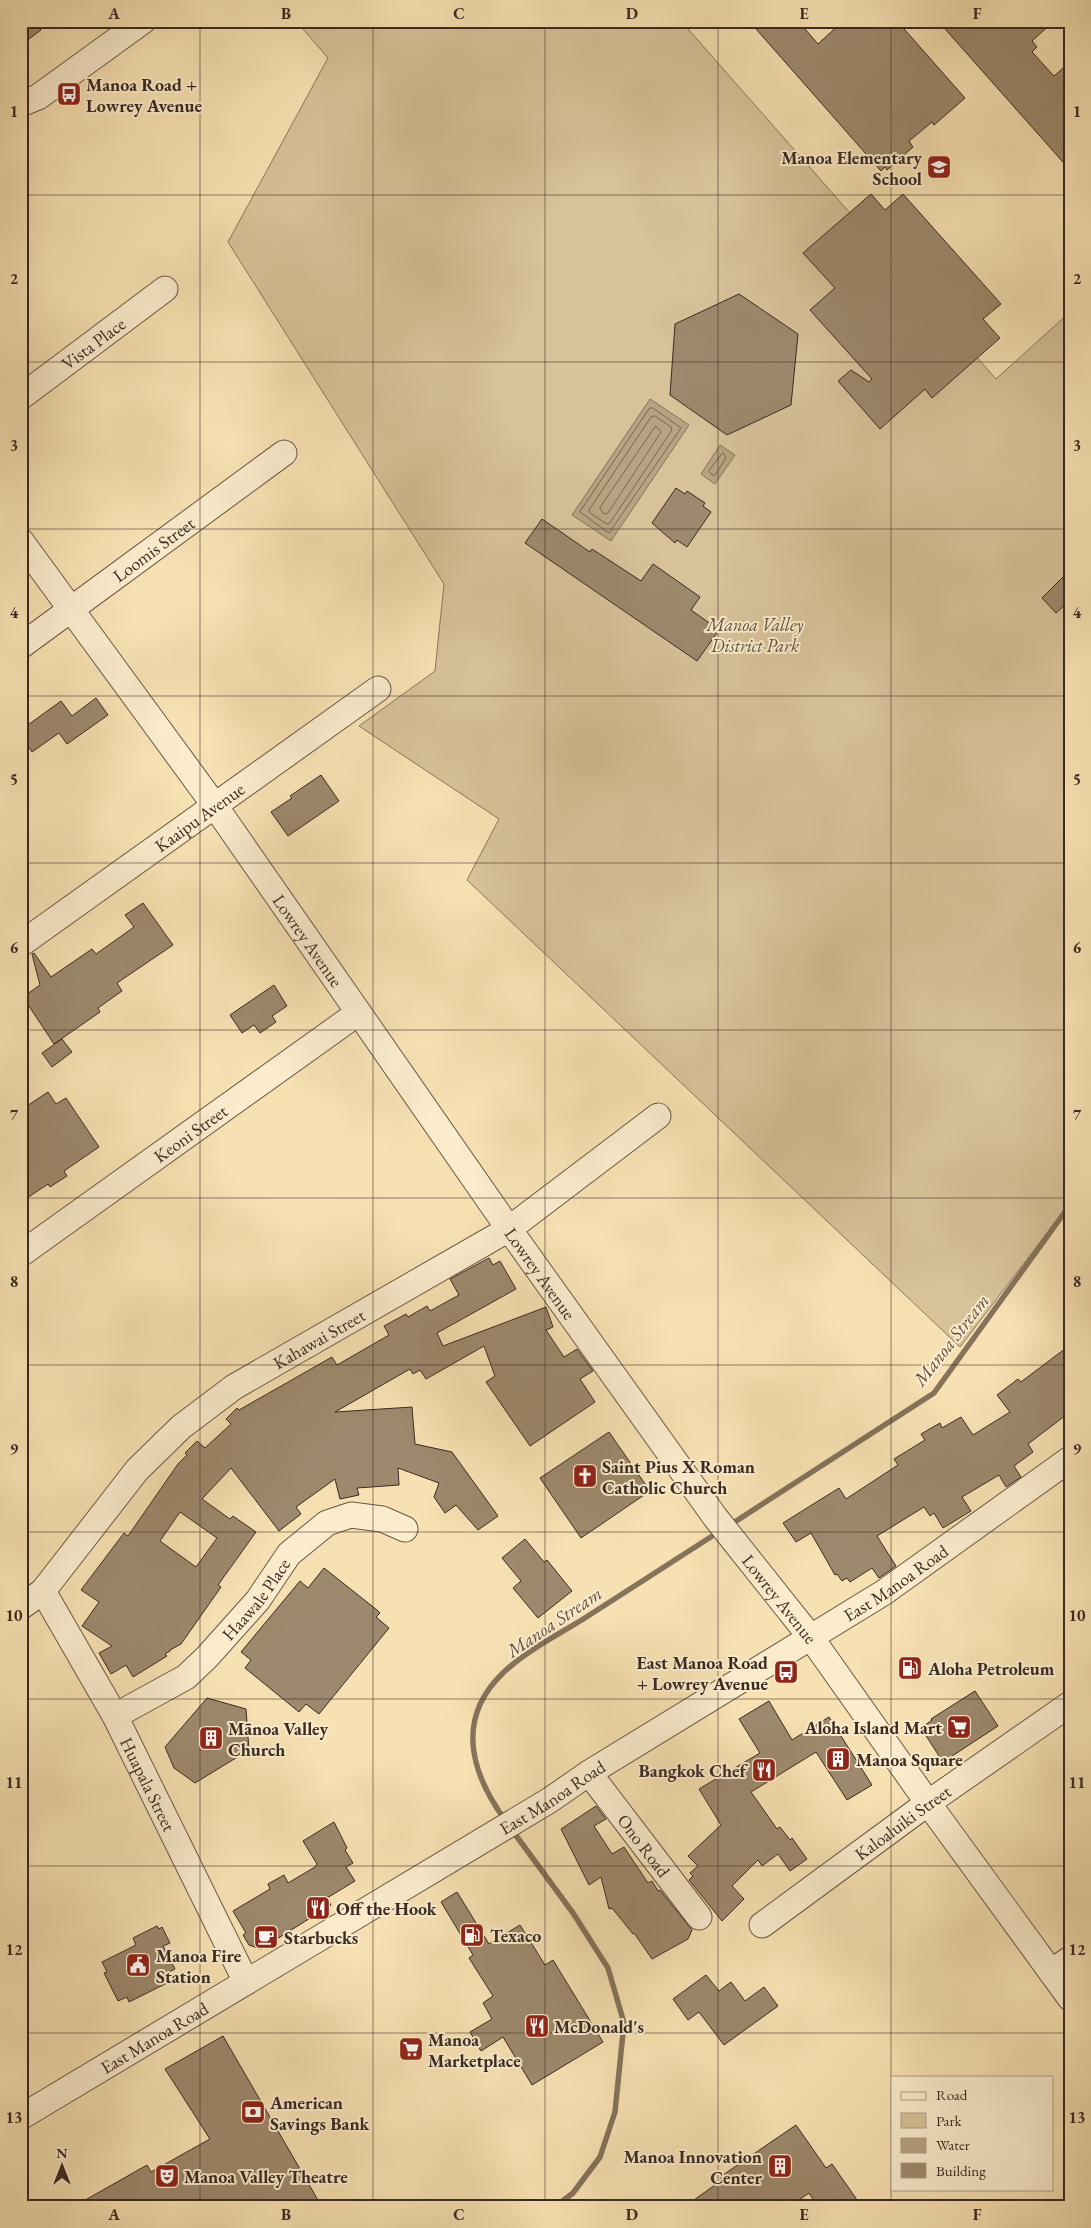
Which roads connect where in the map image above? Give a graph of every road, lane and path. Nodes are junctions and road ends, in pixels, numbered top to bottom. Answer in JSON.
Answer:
{"nodes":[{"id":1,"x":143,"y":21,"type":"edge"},
{"id":2,"x":21,"y":104,"type":"edge"},
{"id":3,"x":165,"y":288,"type":"dead end"},
{"id":4,"x":21,"y":397,"type":"edge"},
{"id":5,"x":284,"y":452,"type":"dead end"},
{"id":6,"x":21,"y":541,"type":"edge"},
{"id":7,"x":71,"y":611,"type":"junction"},
{"id":8,"x":21,"y":646,"type":"edge"},
{"id":9,"x":378,"y":689,"type":"dead end"},
{"id":10,"x":215,"y":806,"type":"junction"},
{"id":11,"x":21,"y":944,"type":"edge"},
{"id":12,"x":358,"y":1014,"type":"junction"},
{"id":13,"x":658,"y":1116,"type":"dead end"},
{"id":14,"x":509,"y":1229,"type":"junction"},
{"id":15,"x":21,"y":1254,"type":"edge"},
{"id":16,"x":1070,"y":1459,"type":"edge"},
{"id":17,"x":405,"y":1529,"type":"dead end"},
{"id":18,"x":43,"y":1591,"type":"junction"},
{"id":19,"x":21,"y":1607,"type":"edge"},
{"id":20,"x":812,"y":1639,"type":"junction"},
{"id":21,"x":1070,"y":1704,"type":"edge"},
{"id":22,"x":115,"y":1716,"type":"junction"},
{"id":23,"x":589,"y":1773,"type":"junction"},
{"id":24,"x":928,"y":1803,"type":"junction"},
{"id":25,"x":699,"y":1917,"type":"dead end"},
{"id":26,"x":762,"y":1925,"type":"dead end"},
{"id":27,"x":1060,"y":1965,"type":"edge"},
{"id":28,"x":246,"y":1982,"type":"junction"},
{"id":29,"x":1070,"y":1998,"type":"edge"},
{"id":30,"x":21,"y":2117,"type":"edge"}],
"edges":[{"from":1,"to":2,"type":"street"},
{"from":3,"to":4,"type":"street","name":"Vista Place"},
{"from":5,"to":7,"type":"street","name":"Loomis Street"},
{"from":6,"to":7,"type":"street","name":"Lowrey Avenue"},
{"from":7,"to":8,"type":"street","name":"Loomis Street"},
{"from":7,"to":10,"type":"street","name":"Lowrey Avenue"},
{"from":9,"to":10,"type":"street","name":"Kaaipu Avenue"},
{"from":10,"to":11,"type":"street","name":"Kaaipu Avenue"},
{"from":10,"to":12,"type":"street","name":"Lowrey Avenue"},
{"from":12,"to":14,"type":"street","name":"Lowrey Avenue"},
{"from":12,"to":15,"type":"street","name":"Keoni Street"},
{"from":13,"to":14,"type":"street","name":"Kahawai Street"},
{"from":14,"to":18,"type":"street","name":"Kahawai Street"},
{"from":14,"to":20,"type":"street","name":"Lowrey Avenue"},
{"from":16,"to":20,"type":"street","name":"East Manoa Road"},
{"from":17,"to":22,"type":"street","name":"Haawale Place"},
{"from":18,"to":19,"type":"street","name":"Kahawai Street"},
{"from":18,"to":22,"type":"street","name":"Huapala Street"},
{"from":20,"to":23,"type":"street","name":"East Manoa Road"},
{"from":20,"to":24,"type":"street","name":"Lowrey Avenue"},
{"from":21,"to":24,"type":"street","name":"Kaloaluiki Street"},
{"from":22,"to":28,"type":"street","name":"Huapala Street"},
{"from":23,"to":25,"type":"street","name":"Ono Road"},
{"from":23,"to":28,"type":"street","name":"East Manoa Road"},
{"from":24,"to":26,"type":"street","name":"Kaloaluiki Street"},
{"from":24,"to":27,"type":"street","name":"Lowrey Avenue"},
{"from":27,"to":29,"type":"street","name":"Lowrey Avenue"},
{"from":28,"to":30,"type":"street","name":"East Manoa Road"}]}
